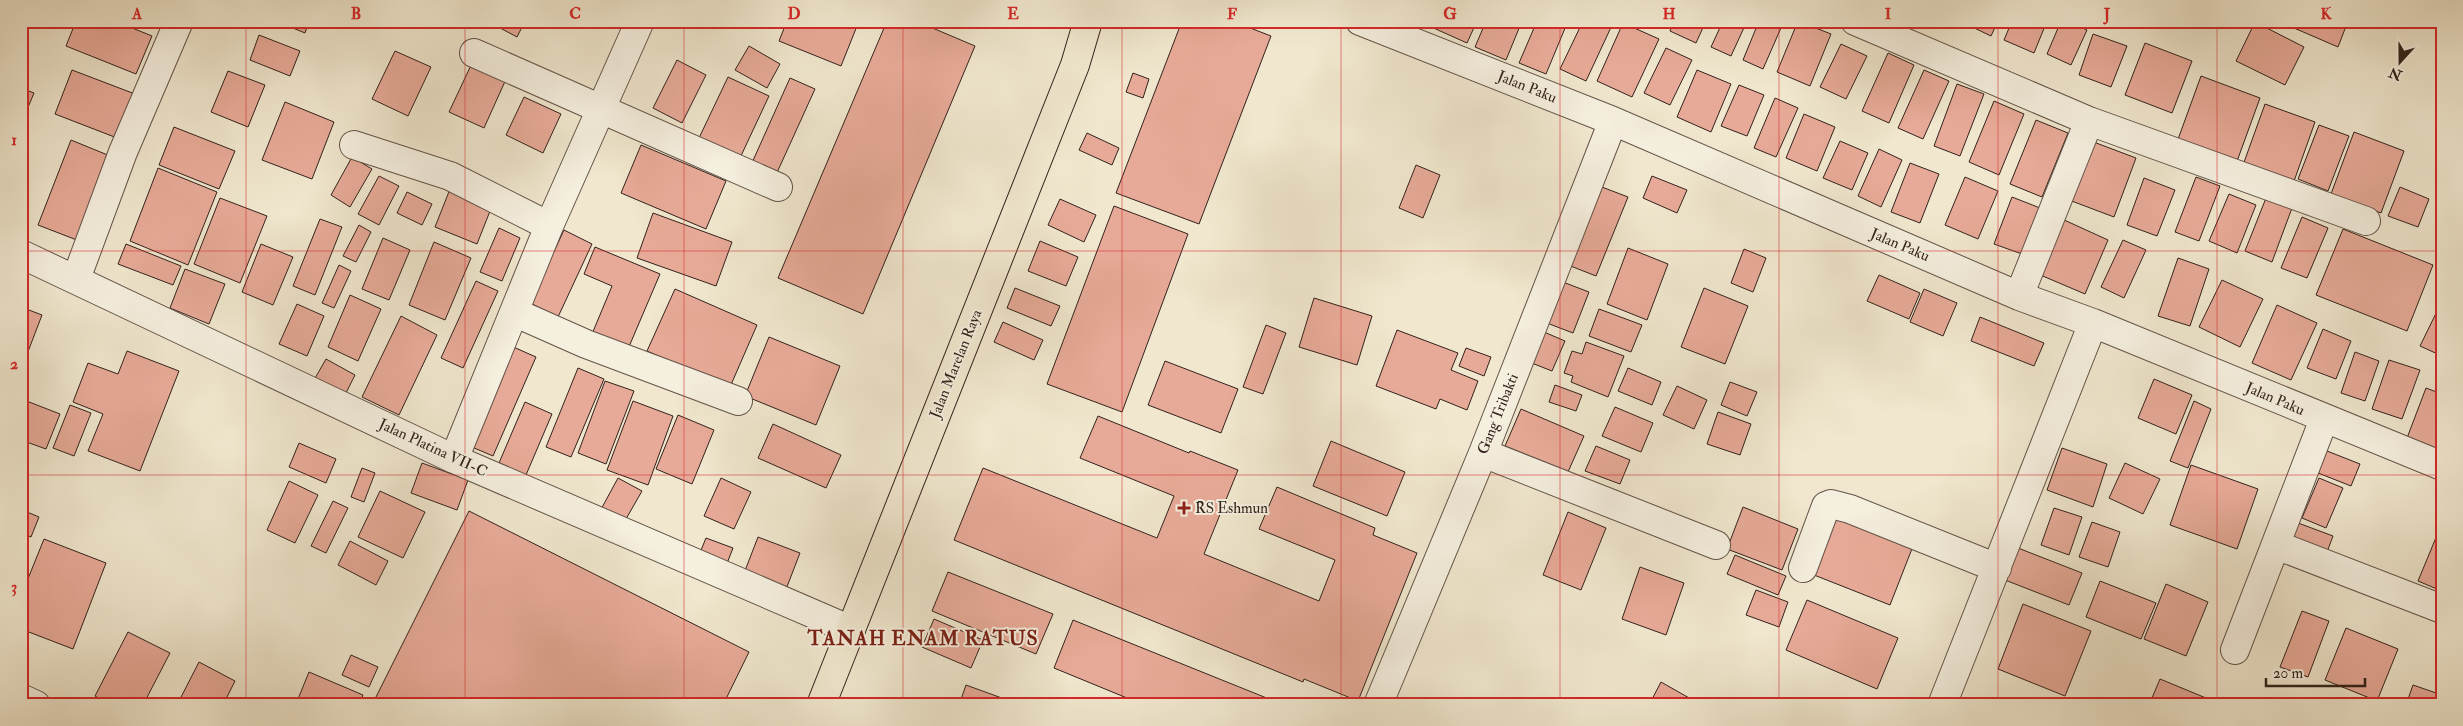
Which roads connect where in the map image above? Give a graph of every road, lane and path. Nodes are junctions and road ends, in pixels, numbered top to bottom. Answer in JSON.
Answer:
{"nodes":[{"id":1,"x":179,"y":21,"type":"edge"},
{"id":2,"x":640,"y":21,"type":"edge"},
{"id":3,"x":1088,"y":21,"type":"edge"},
{"id":4,"x":1360,"y":21,"type":"edge"},
{"id":5,"x":1856,"y":21,"type":"edge"},
{"id":6,"x":474,"y":54,"type":"dead end"},
{"id":7,"x":602,"y":111,"type":"junction"},
{"id":8,"x":1613,"y":121,"type":"junction"},
{"id":9,"x":2089,"y":121,"type":"junction"},
{"id":10,"x":354,"y":145,"type":"dead end"},
{"id":11,"x":778,"y":187,"type":"dead end"},
{"id":12,"x":2366,"y":221,"type":"dead end"},
{"id":13,"x":549,"y":226,"type":"junction"},
{"id":14,"x":21,"y":254,"type":"edge"},
{"id":15,"x":76,"y":279,"type":"junction"},
{"id":16,"x":2019,"y":296,"type":"junction"},
{"id":17,"x":516,"y":313,"type":"junction"},
{"id":18,"x":2093,"y":323,"type":"junction"},
{"id":19,"x":738,"y":401,"type":"dead end"},
{"id":20,"x":2324,"y":419,"type":"junction"},
{"id":21,"x":1483,"y":453,"type":"junction"},
{"id":22,"x":454,"y":459,"type":"junction"},
{"id":23,"x":2442,"y":466,"type":"edge"},
{"id":24,"x":1716,"y":545,"type":"dead end"},
{"id":25,"x":2276,"y":545,"type":"junction"},
{"id":26,"x":1802,"y":568,"type":"dead end"},
{"id":27,"x":1997,"y":568,"type":"junction"},
{"id":28,"x":2442,"y":609,"type":"edge"},
{"id":29,"x":851,"y":630,"type":"junction"},
{"id":30,"x":2235,"y":650,"type":"dead end"},
{"id":31,"x":21,"y":698,"type":"edge"},
{"id":32,"x":36,"y":705,"type":"edge"},
{"id":33,"x":821,"y":705,"type":"edge"},
{"id":34,"x":1378,"y":705,"type":"edge"},
{"id":35,"x":1942,"y":705,"type":"edge"}],
"edges":[{"from":1,"to":15,"type":"street"},
{"from":2,"to":7,"type":"street"},
{"from":3,"to":29,"type":"main road","name":"Jalan Marelan Raya"},
{"from":4,"to":8,"type":"street","name":"Jalan Paku"},
{"from":5,"to":9,"type":"street"},
{"from":6,"to":7,"type":"street"},
{"from":7,"to":11,"type":"street"},
{"from":7,"to":13,"type":"street"},
{"from":8,"to":16,"type":"street","name":"Jalan Paku"},
{"from":8,"to":21,"type":"street","name":"Gang Tribakti"},
{"from":9,"to":12,"type":"street"},
{"from":9,"to":16,"type":"street"},
{"from":10,"to":13,"type":"street"},
{"from":13,"to":17,"type":"street"},
{"from":14,"to":15,"type":"street","name":"Jalan Platina VII-C"},
{"from":15,"to":22,"type":"street","name":"Jalan Platina VII-C"},
{"from":16,"to":18,"type":"street","name":"Jalan Paku"},
{"from":17,"to":19,"type":"street"},
{"from":17,"to":22,"type":"street"},
{"from":18,"to":20,"type":"street","name":"Jalan Paku"},
{"from":18,"to":27,"type":"street"},
{"from":20,"to":23,"type":"street","name":"Jalan Paku"},
{"from":20,"to":25,"type":"street"},
{"from":21,"to":24,"type":"street"},
{"from":21,"to":34,"type":"street","name":"Gang Tribakti"},
{"from":22,"to":29,"type":"street","name":"Jalan Platina VII-C"},
{"from":25,"to":28,"type":"street"},
{"from":25,"to":30,"type":"street"},
{"from":26,"to":27,"type":"street"},
{"from":27,"to":35,"type":"street"},
{"from":29,"to":33,"type":"main road","name":"Jalan Marelan Raya"},
{"from":31,"to":32,"type":"street"}]}
